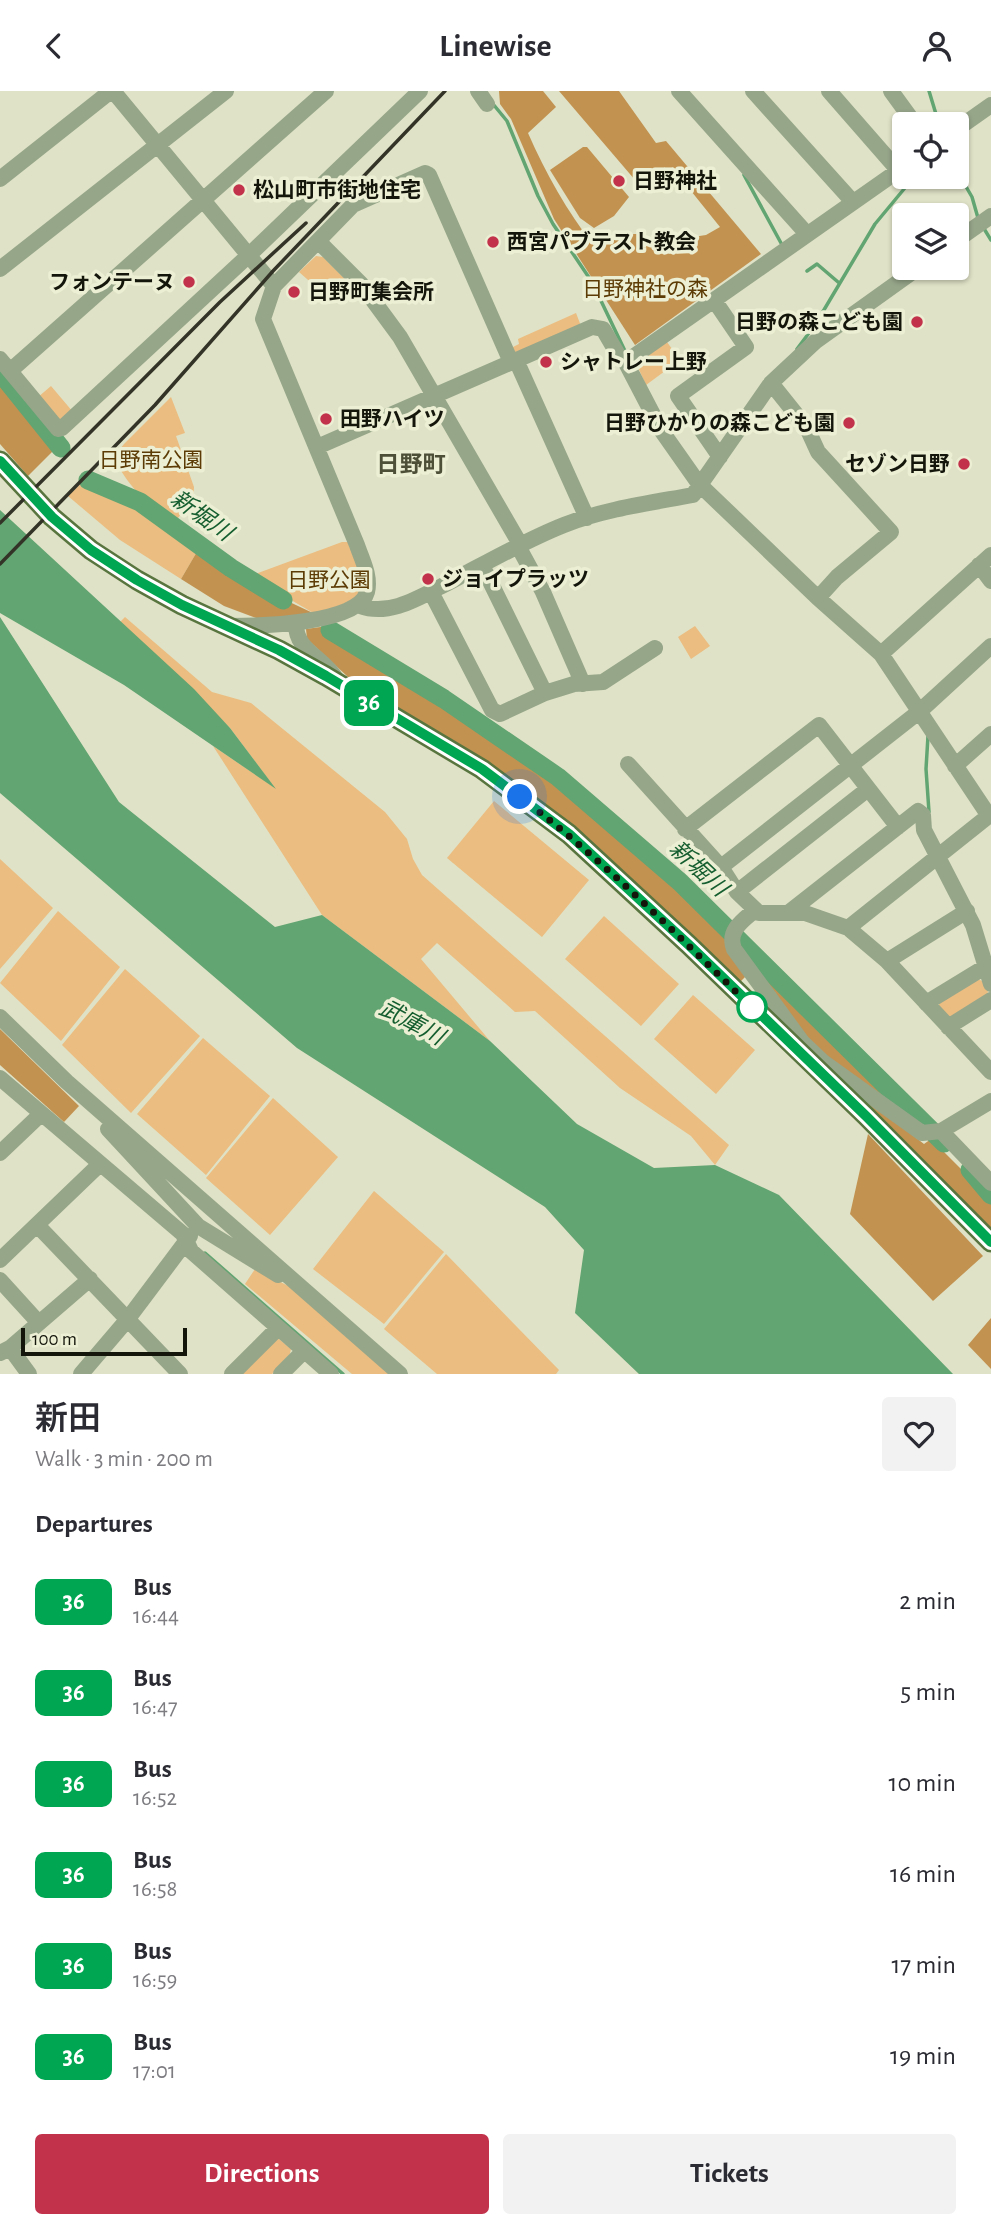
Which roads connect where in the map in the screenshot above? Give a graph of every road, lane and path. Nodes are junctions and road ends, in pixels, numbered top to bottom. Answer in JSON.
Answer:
{"nodes":[{"id":1,"x":112,"y":91,"type":"edge"},
{"id":2,"x":226,"y":91,"type":"edge"},
{"id":3,"x":326,"y":91,"type":"edge"},
{"id":4,"x":679,"y":91,"type":"edge"},
{"id":5,"x":753,"y":91,"type":"edge"},
{"id":6,"x":829,"y":91,"type":"edge"},
{"id":7,"x":891,"y":91,"type":"edge"},
{"id":8,"x":417,"y":92,"type":"edge"},
{"id":9,"x":991,"y":104,"type":"edge"},
{"id":10,"x":906,"y":112,"type":"edge"},
{"id":11,"x":969,"y":120,"type":"edge"},
{"id":12,"x":158,"y":144,"type":"junction"},
{"id":13,"x":892,"y":157,"type":"edge"},
{"id":14,"x":892,"y":175,"type":"edge"},
{"id":15,"x":0,"y":179,"type":"edge"},
{"id":16,"x":202,"y":199,"type":"junction"},
{"id":17,"x":853,"y":202,"type":"junction"},
{"id":18,"x":991,"y":216,"type":"edge"},
{"id":19,"x":969,"y":232,"type":"edge"},
{"id":20,"x":807,"y":234,"type":"junction"},
{"id":21,"x":318,"y":241,"type":"junction"},
{"id":22,"x":248,"y":256,"type":"junction"},
{"id":23,"x":0,"y":269,"type":"edge"},
{"id":24,"x":901,"y":280,"type":"edge"},
{"id":25,"x":274,"y":286,"type":"junction"},
{"id":26,"x":714,"y":300,"type":"junction"},
{"id":27,"x":514,"y":361,"type":"junction"},
{"id":28,"x":625,"y":361,"type":"junction"},
{"id":29,"x":5,"y":365,"type":"edge"},
{"id":30,"x":771,"y":383,"type":"junction"},
{"id":31,"x":434,"y":397,"type":"junction"},
{"id":32,"x":317,"y":447,"type":"junction"},
{"id":33,"x":720,"y":457,"type":"junction"},
{"id":34,"x":0,"y":461,"type":"edge"},
{"id":35,"x":0,"y":468,"type":"edge"},
{"id":36,"x":699,"y":484,"type":"junction"},
{"id":37,"x":52,"y":517,"type":"junction"},
{"id":38,"x":587,"y":518,"type":"junction"},
{"id":39,"x":519,"y":545,"type":"junction"},
{"id":40,"x":985,"y":560,"type":"edge"},
{"id":41,"x":482,"y":565,"type":"junction"},
{"id":42,"x":991,"y":581,"type":"edge"},
{"id":43,"x":431,"y":592,"type":"junction"},
{"id":44,"x":818,"y":598,"type":"junction"},
{"id":45,"x":360,"y":606,"type":"junction"},
{"id":46,"x":296,"y":623,"type":"junction"},
{"id":47,"x":231,"y":626,"type":"junction"},
{"id":48,"x":991,"y":646,"type":"edge"},
{"id":49,"x":655,"y":648,"type":"dead end"},
{"id":50,"x":881,"y":654,"type":"junction"},
{"id":51,"x":583,"y":684,"type":"junction"},
{"id":52,"x":340,"y":685,"type":"junction"},
{"id":53,"x":545,"y":693,"type":"junction"},
{"id":54,"x":920,"y":711,"type":"junction"},
{"id":55,"x":991,"y":734,"type":"edge"},
{"id":56,"x":628,"y":764,"type":"dead end"},
{"id":57,"x":850,"y":765,"type":"junction"},
{"id":58,"x":955,"y":766,"type":"junction"},
{"id":59,"x":868,"y":789,"type":"junction"},
{"id":60,"x":990,"y":815,"type":"edge"},
{"id":61,"x":898,"y":827,"type":"junction"},
{"id":62,"x":685,"y":829,"type":"junction"},
{"id":63,"x":938,"y":856,"type":"junction"},
{"id":64,"x":721,"y":867,"type":"junction"},
{"id":65,"x":737,"y":892,"type":"junction"},
{"id":66,"x":755,"y":910,"type":"junction"},
{"id":67,"x":967,"y":911,"type":"junction"},
{"id":68,"x":789,"y":912,"type":"junction"},
{"id":69,"x":848,"y":928,"type":"junction"},
{"id":70,"x":887,"y":961,"type":"junction"},
{"id":71,"x":988,"y":972,"type":"edge"},
{"id":72,"x":991,"y":1000,"type":"edge"},
{"id":73,"x":926,"y":1003,"type":"junction"},
{"id":74,"x":0,"y":1017,"type":"edge"},
{"id":75,"x":948,"y":1027,"type":"junction"},
{"id":76,"x":798,"y":1045,"type":"junction"},
{"id":77,"x":991,"y":1072,"type":"edge"},
{"id":78,"x":0,"y":1078,"type":"edge"},
{"id":79,"x":67,"y":1082,"type":"junction"},
{"id":80,"x":991,"y":1101,"type":"edge"},
{"id":81,"x":41,"y":1114,"type":"junction"},
{"id":82,"x":935,"y":1131,"type":"junction"},
{"id":83,"x":0,"y":1153,"type":"edge"},
{"id":84,"x":99,"y":1165,"type":"junction"},
{"id":85,"x":991,"y":1183,"type":"edge"},
{"id":86,"x":37,"y":1224,"type":"junction"},
{"id":87,"x":198,"y":1226,"type":"junction"},
{"id":88,"x":186,"y":1241,"type":"junction"},
{"id":89,"x":991,"y":1242,"type":"edge"},
{"id":90,"x":0,"y":1260,"type":"edge"},
{"id":91,"x":90,"y":1279,"type":"junction"},
{"id":92,"x":0,"y":1280,"type":"edge"},
{"id":93,"x":302,"y":1287,"type":"junction"},
{"id":94,"x":127,"y":1320,"type":"junction"},
{"id":95,"x":39,"y":1323,"type":"junction"},
{"id":96,"x":278,"y":1328,"type":"junction"},
{"id":97,"x":5,"y":1351,"type":"edge"},
{"id":98,"x":304,"y":1351,"type":"junction"},
{"id":99,"x":29,"y":1374,"type":"edge"},
{"id":100,"x":81,"y":1374,"type":"edge"},
{"id":101,"x":180,"y":1374,"type":"edge"},
{"id":102,"x":232,"y":1374,"type":"edge"},
{"id":103,"x":281,"y":1374,"type":"edge"},
{"id":104,"x":331,"y":1374,"type":"edge"},
{"id":105,"x":400,"y":1374,"type":"edge"}],
"edges":[{"from":1,"to":12,"type":"street"},
{"from":1,"to":15,"type":"street"},
{"from":2,"to":12,"type":"street"},
{"from":3,"to":16,"type":"street"},
{"from":4,"to":20,"type":"street"},
{"from":5,"to":17,"type":"street"},
{"from":6,"to":13,"type":"street"},
{"from":7,"to":10,"type":"street"},
{"from":8,"to":22,"type":"street"},
{"from":9,"to":11,"type":"street"},
{"from":12,"to":16,"type":"street"},
{"from":12,"to":23,"type":"street"},
{"from":14,"to":17,"type":"street"},
{"from":16,"to":22,"type":"street"},
{"from":16,"to":29,"type":"street"},
{"from":17,"to":20,"type":"street"},
{"from":18,"to":19,"type":"street"},
{"from":20,"to":26,"type":"street"},
{"from":21,"to":25,"type":"street"},
{"from":21,"to":27,"type":"street"},
{"from":21,"to":31,"type":"street"},
{"from":22,"to":25,"type":"street"},
{"from":22,"to":29,"type":"street"},
{"from":24,"to":30,"type":"street"},
{"from":25,"to":32,"type":"street"},
{"from":26,"to":28,"type":"street"},
{"from":26,"to":33,"type":"street"},
{"from":27,"to":28,"type":"street"},
{"from":27,"to":31,"type":"street"},
{"from":27,"to":38,"type":"street"},
{"from":28,"to":36,"type":"street"},
{"from":30,"to":33,"type":"street"},
{"from":30,"to":44,"type":"street"},
{"from":31,"to":32,"type":"street"},
{"from":31,"to":39,"type":"street"},
{"from":32,"to":45,"type":"street"},
{"from":33,"to":36,"type":"street"},
{"from":34,"to":37,"type":"main road"},
{"from":35,"to":37,"type":"main road"},
{"from":36,"to":38,"type":"street"},
{"from":36,"to":44,"type":"street"},
{"from":37,"to":47,"type":"main road"},
{"from":38,"to":39,"type":"street"},
{"from":39,"to":41,"type":"street"},
{"from":39,"to":51,"type":"street"},
{"from":40,"to":42,"type":"street"},
{"from":40,"to":50,"type":"street"},
{"from":41,"to":43,"type":"street"},
{"from":41,"to":53,"type":"street"},
{"from":43,"to":45,"type":"street"},
{"from":43,"to":53,"type":"street"},
{"from":44,"to":50,"type":"street"},
{"from":45,"to":46,"type":"street"},
{"from":46,"to":47,"type":"street"},
{"from":46,"to":52,"type":"street"},
{"from":47,"to":52,"type":"main road"},
{"from":48,"to":54,"type":"street"},
{"from":49,"to":51,"type":"street"},
{"from":50,"to":54,"type":"street"},
{"from":51,"to":53,"type":"street"},
{"from":52,"to":76,"type":"main road"},
{"from":54,"to":57,"type":"street"},
{"from":54,"to":58,"type":"street"},
{"from":55,"to":58,"type":"street"},
{"from":56,"to":62,"type":"street"},
{"from":57,"to":59,"type":"street"},
{"from":57,"to":62,"type":"street"},
{"from":57,"to":64,"type":"street"},
{"from":58,"to":60,"type":"street"},
{"from":59,"to":61,"type":"street"},
{"from":59,"to":65,"type":"street"},
{"from":60,"to":63,"type":"street"},
{"from":61,"to":63,"type":"street"},
{"from":61,"to":68,"type":"street"},
{"from":62,"to":64,"type":"street"},
{"from":63,"to":67,"type":"street"},
{"from":63,"to":69,"type":"street"},
{"from":64,"to":65,"type":"street"},
{"from":65,"to":66,"type":"street"},
{"from":66,"to":68,"type":"street"},
{"from":66,"to":76,"type":"street"},
{"from":67,"to":70,"type":"street"},
{"from":67,"to":71,"type":"street"},
{"from":68,"to":69,"type":"street"},
{"from":69,"to":70,"type":"street"},
{"from":70,"to":73,"type":"street"},
{"from":71,"to":73,"type":"street"},
{"from":72,"to":75,"type":"street"},
{"from":73,"to":75,"type":"street"},
{"from":74,"to":79,"type":"street"},
{"from":75,"to":77,"type":"street"},
{"from":76,"to":82,"type":"street"},
{"from":76,"to":89,"type":"main road"},
{"from":78,"to":81,"type":"street"},
{"from":79,"to":87,"type":"street"},
{"from":79,"to":93,"type":"street"},
{"from":80,"to":82,"type":"street"},
{"from":81,"to":83,"type":"street"},
{"from":81,"to":84,"type":"street"},
{"from":82,"to":85,"type":"street"},
{"from":84,"to":86,"type":"street"},
{"from":84,"to":88,"type":"street"},
{"from":86,"to":90,"type":"street"},
{"from":86,"to":91,"type":"street"},
{"from":87,"to":88,"type":"street"},
{"from":87,"to":93,"type":"street"},
{"from":88,"to":94,"type":"street"},
{"from":88,"to":96,"type":"street"},
{"from":91,"to":94,"type":"street"},
{"from":91,"to":95,"type":"street"},
{"from":92,"to":95,"type":"street"},
{"from":93,"to":105,"type":"street"},
{"from":94,"to":100,"type":"street"},
{"from":94,"to":101,"type":"street"},
{"from":95,"to":97,"type":"street"},
{"from":96,"to":98,"type":"street"},
{"from":96,"to":102,"type":"street"},
{"from":97,"to":99,"type":"street"},
{"from":98,"to":103,"type":"street"},
{"from":98,"to":104,"type":"street"}]}
